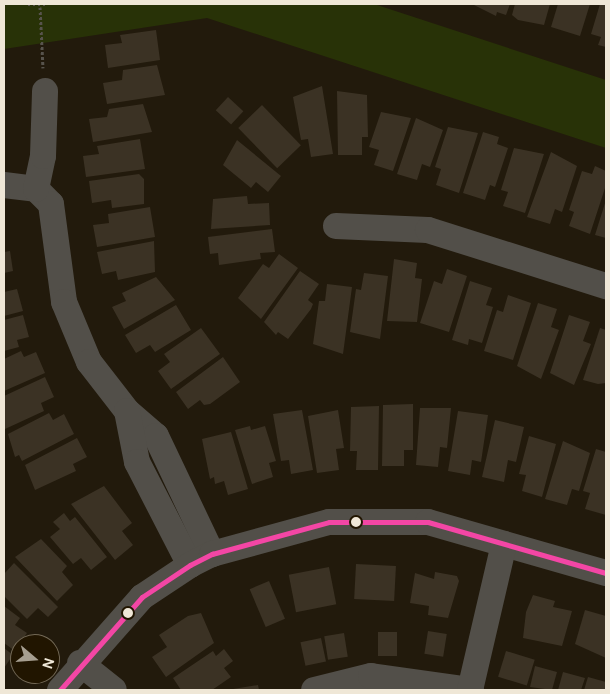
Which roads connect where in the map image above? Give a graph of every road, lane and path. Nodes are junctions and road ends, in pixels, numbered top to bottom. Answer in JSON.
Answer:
{"nodes":[{"id":1,"x":28,"y":4,"type":"edge"},
{"id":2,"x":48,"y":4,"type":"edge"},
{"id":3,"x":40,"y":7,"type":"junction"},
{"id":4,"x":45,"y":91,"type":"joint"},
{"id":5,"x":4,"y":185,"type":"edge"},
{"id":6,"x":36,"y":190,"type":"junction"},
{"id":7,"x":336,"y":226,"type":"dead end"},
{"id":8,"x":606,"y":286,"type":"edge"},
{"id":9,"x":504,"y":544,"type":"junction"},
{"id":10,"x":201,"y":559,"type":"junction"},
{"id":11,"x":606,"y":573,"type":"edge"},
{"id":12,"x":80,"y":663,"type":"junction"},
{"id":13,"x":60,"y":690,"type":"edge"},
{"id":14,"x":114,"y":690,"type":"edge"},
{"id":15,"x":314,"y":690,"type":"edge"},
{"id":16,"x":470,"y":690,"type":"edge"}],
"edges":[{"from":1,"to":3,"type":"path"},
{"from":2,"to":3,"type":"path"},
{"from":3,"to":4,"type":"path"},
{"from":4,"to":6,"type":"street"},
{"from":5,"to":6,"type":"street"},
{"from":6,"to":10,"type":"street"},
{"from":7,"to":8,"type":"street"},
{"from":9,"to":10,"type":"street"},
{"from":9,"to":11,"type":"street"},
{"from":9,"to":16,"type":"street"},
{"from":10,"to":12,"type":"street"},
{"from":12,"to":13,"type":"street"},
{"from":12,"to":14,"type":"street"},
{"from":15,"to":16,"type":"street"}]}
